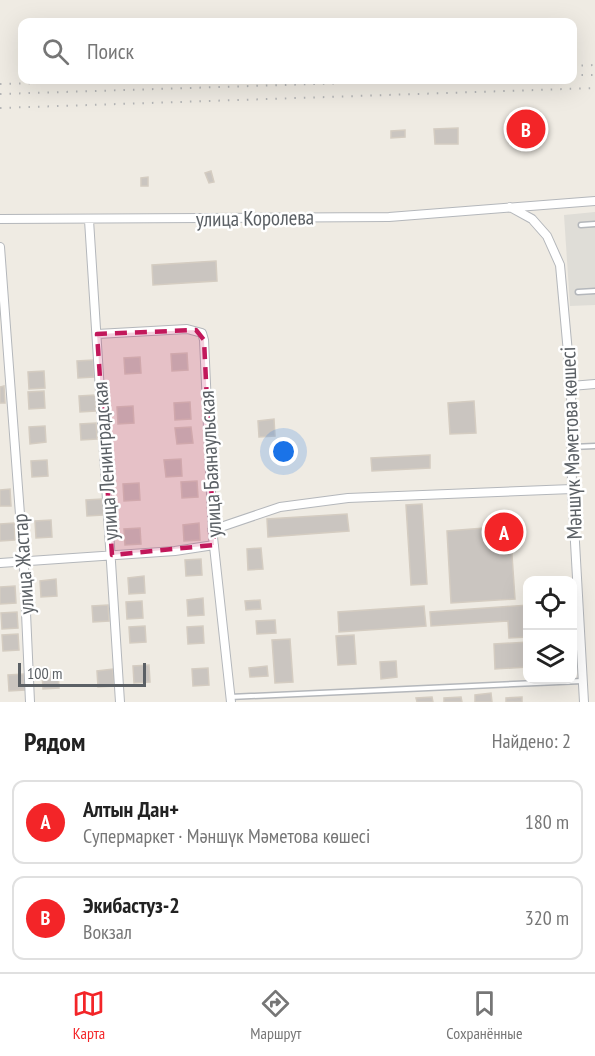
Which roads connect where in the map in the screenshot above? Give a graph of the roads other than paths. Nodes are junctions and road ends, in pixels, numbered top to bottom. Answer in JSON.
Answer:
{"nodes":[{"id":1,"x":595,"y":201,"type":"edge"},
{"id":2,"x":509,"y":206,"type":"junction"},
{"id":3,"x":0,"y":219,"type":"edge"},
{"id":4,"x":89,"y":220,"type":"junction"},
{"id":5,"x":595,"y":224,"type":"edge"},
{"id":6,"x":581,"y":225,"type":"dead end"},
{"id":7,"x":0,"y":247,"type":"edge"},
{"id":8,"x":595,"y":291,"type":"edge"},
{"id":9,"x":578,"y":292,"type":"dead end"},
{"id":10,"x":97,"y":334,"type":"junction"},
{"id":11,"x":595,"y":384,"type":"edge"},
{"id":12,"x":571,"y":386,"type":"junction"},
{"id":13,"x":595,"y":446,"type":"edge"},
{"id":14,"x":572,"y":447,"type":"junction"},
{"id":15,"x":572,"y":489,"type":"junction"},
{"id":16,"x":212,"y":530,"type":"junction"},
{"id":17,"x":214,"y":545,"type":"junction"},
{"id":18,"x":112,"y":555,"type":"junction"},
{"id":19,"x":23,"y":561,"type":"junction"},
{"id":20,"x":0,"y":563,"type":"edge"},
{"id":21,"x":583,"y":681,"type":"junction"},
{"id":22,"x":230,"y":699,"type":"edge"},
{"id":23,"x":30,"y":702,"type":"edge"},
{"id":24,"x":120,"y":702,"type":"edge"},
{"id":25,"x":584,"y":702,"type":"edge"}],
"edges":[{"from":1,"to":2,"type":"street","name":"улица Королева"},
{"from":2,"to":4,"type":"street","name":"улица Королева"},
{"from":2,"to":12,"type":"street","name":"Мәншүк Мәметова көшесі"},
{"from":3,"to":4,"type":"street","name":"улица Королева"},
{"from":4,"to":10,"type":"street","name":"улица Ленинградская"},
{"from":5,"to":6,"type":"lane"},
{"from":7,"to":19,"type":"street","name":"улица Жастар"},
{"from":8,"to":9,"type":"lane"},
{"from":10,"to":16,"type":"street","name":"улица Баянаульская"},
{"from":10,"to":18,"type":"street","name":"улица Ленинградская"},
{"from":11,"to":12,"type":"street"},
{"from":12,"to":14,"type":"street","name":"Мәншүк Мәметова көшесі"},
{"from":13,"to":14,"type":"lane"},
{"from":14,"to":15,"type":"street","name":"Мәншүк Мәметова көшесі"},
{"from":15,"to":16,"type":"street"},
{"from":15,"to":21,"type":"street","name":"Мәншүк Мәметова көшесі"},
{"from":16,"to":17,"type":"street","name":"улица Баянаульская"},
{"from":17,"to":18,"type":"street"},
{"from":17,"to":22,"type":"street","name":"улица Баянаульская"},
{"from":18,"to":19,"type":"street"},
{"from":18,"to":24,"type":"street","name":"улица Ленинградская"},
{"from":19,"to":20,"type":"street"},
{"from":19,"to":23,"type":"street","name":"улица Жастар"},
{"from":21,"to":22,"type":"lane"},
{"from":21,"to":25,"type":"street","name":"Мәншүк Мәметова көшесі"}]}
